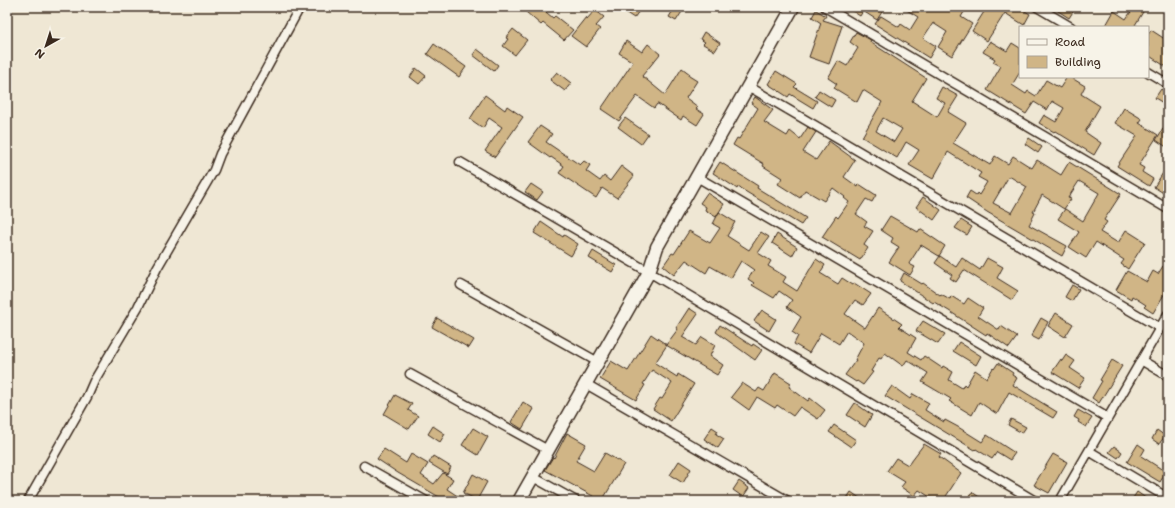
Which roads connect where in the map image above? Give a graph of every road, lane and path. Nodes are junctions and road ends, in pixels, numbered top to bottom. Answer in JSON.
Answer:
{"nodes":[{"id":1,"x":300,"y":7,"type":"edge"},
{"id":2,"x":793,"y":7,"type":"edge"},
{"id":3,"x":825,"y":7,"type":"edge"},
{"id":4,"x":1037,"y":7,"type":"edge"},
{"id":5,"x":1069,"y":26,"type":"edge"},
{"id":6,"x":1149,"y":73,"type":"edge"},
{"id":7,"x":1168,"y":84,"type":"edge"},
{"id":8,"x":748,"y":86,"type":"junction"},
{"id":9,"x":460,"y":162,"type":"dead end"},
{"id":10,"x":697,"y":177,"type":"junction"},
{"id":11,"x":1168,"y":209,"type":"edge"},
{"id":12,"x":649,"y":272,"type":"junction"},
{"id":13,"x":461,"y":285,"type":"dead end"},
{"id":14,"x":1168,"y":314,"type":"edge"},
{"id":15,"x":1160,"y":328,"type":"junction"},
{"id":16,"x":1141,"y":360,"type":"junction"},
{"id":17,"x":598,"y":362,"type":"junction"},
{"id":18,"x":410,"y":374,"type":"dead end"},
{"id":19,"x":1168,"y":376,"type":"edge"},
{"id":20,"x":586,"y":384,"type":"junction"},
{"id":21,"x":1108,"y":418,"type":"junction"},
{"id":22,"x":548,"y":450,"type":"junction"},
{"id":23,"x":1089,"y":451,"type":"junction"},
{"id":24,"x":364,"y":466,"type":"dead end"},
{"id":25,"x":533,"y":477,"type":"junction"},
{"id":26,"x":1168,"y":498,"type":"edge"},
{"id":27,"x":28,"y":501,"type":"edge"},
{"id":28,"x":426,"y":501,"type":"edge"},
{"id":29,"x":520,"y":501,"type":"edge"},
{"id":30,"x":576,"y":501,"type":"edge"},
{"id":31,"x":788,"y":501,"type":"edge"},
{"id":32,"x":1036,"y":501,"type":"edge"},
{"id":33,"x":1060,"y":501,"type":"edge"}],
"edges":[{"from":1,"to":27,"type":"street"},
{"from":2,"to":8,"type":"street"},
{"from":3,"to":11,"type":"street"},
{"from":4,"to":5,"type":"street"},
{"from":6,"to":7,"type":"street"},
{"from":8,"to":10,"type":"street"},
{"from":8,"to":15,"type":"street"},
{"from":9,"to":12,"type":"street"},
{"from":10,"to":12,"type":"street"},
{"from":10,"to":21,"type":"street"},
{"from":12,"to":17,"type":"street"},
{"from":12,"to":32,"type":"street"},
{"from":13,"to":17,"type":"street"},
{"from":14,"to":15,"type":"street"},
{"from":15,"to":16,"type":"street"},
{"from":16,"to":19,"type":"street"},
{"from":16,"to":21,"type":"street"},
{"from":17,"to":20,"type":"street"},
{"from":18,"to":22,"type":"street"},
{"from":20,"to":22,"type":"street"},
{"from":20,"to":31,"type":"street"},
{"from":21,"to":23,"type":"street"},
{"from":22,"to":25,"type":"street"},
{"from":23,"to":26,"type":"street"},
{"from":23,"to":33,"type":"street"},
{"from":24,"to":28,"type":"street"},
{"from":25,"to":29,"type":"street"},
{"from":25,"to":30,"type":"street"}]}
